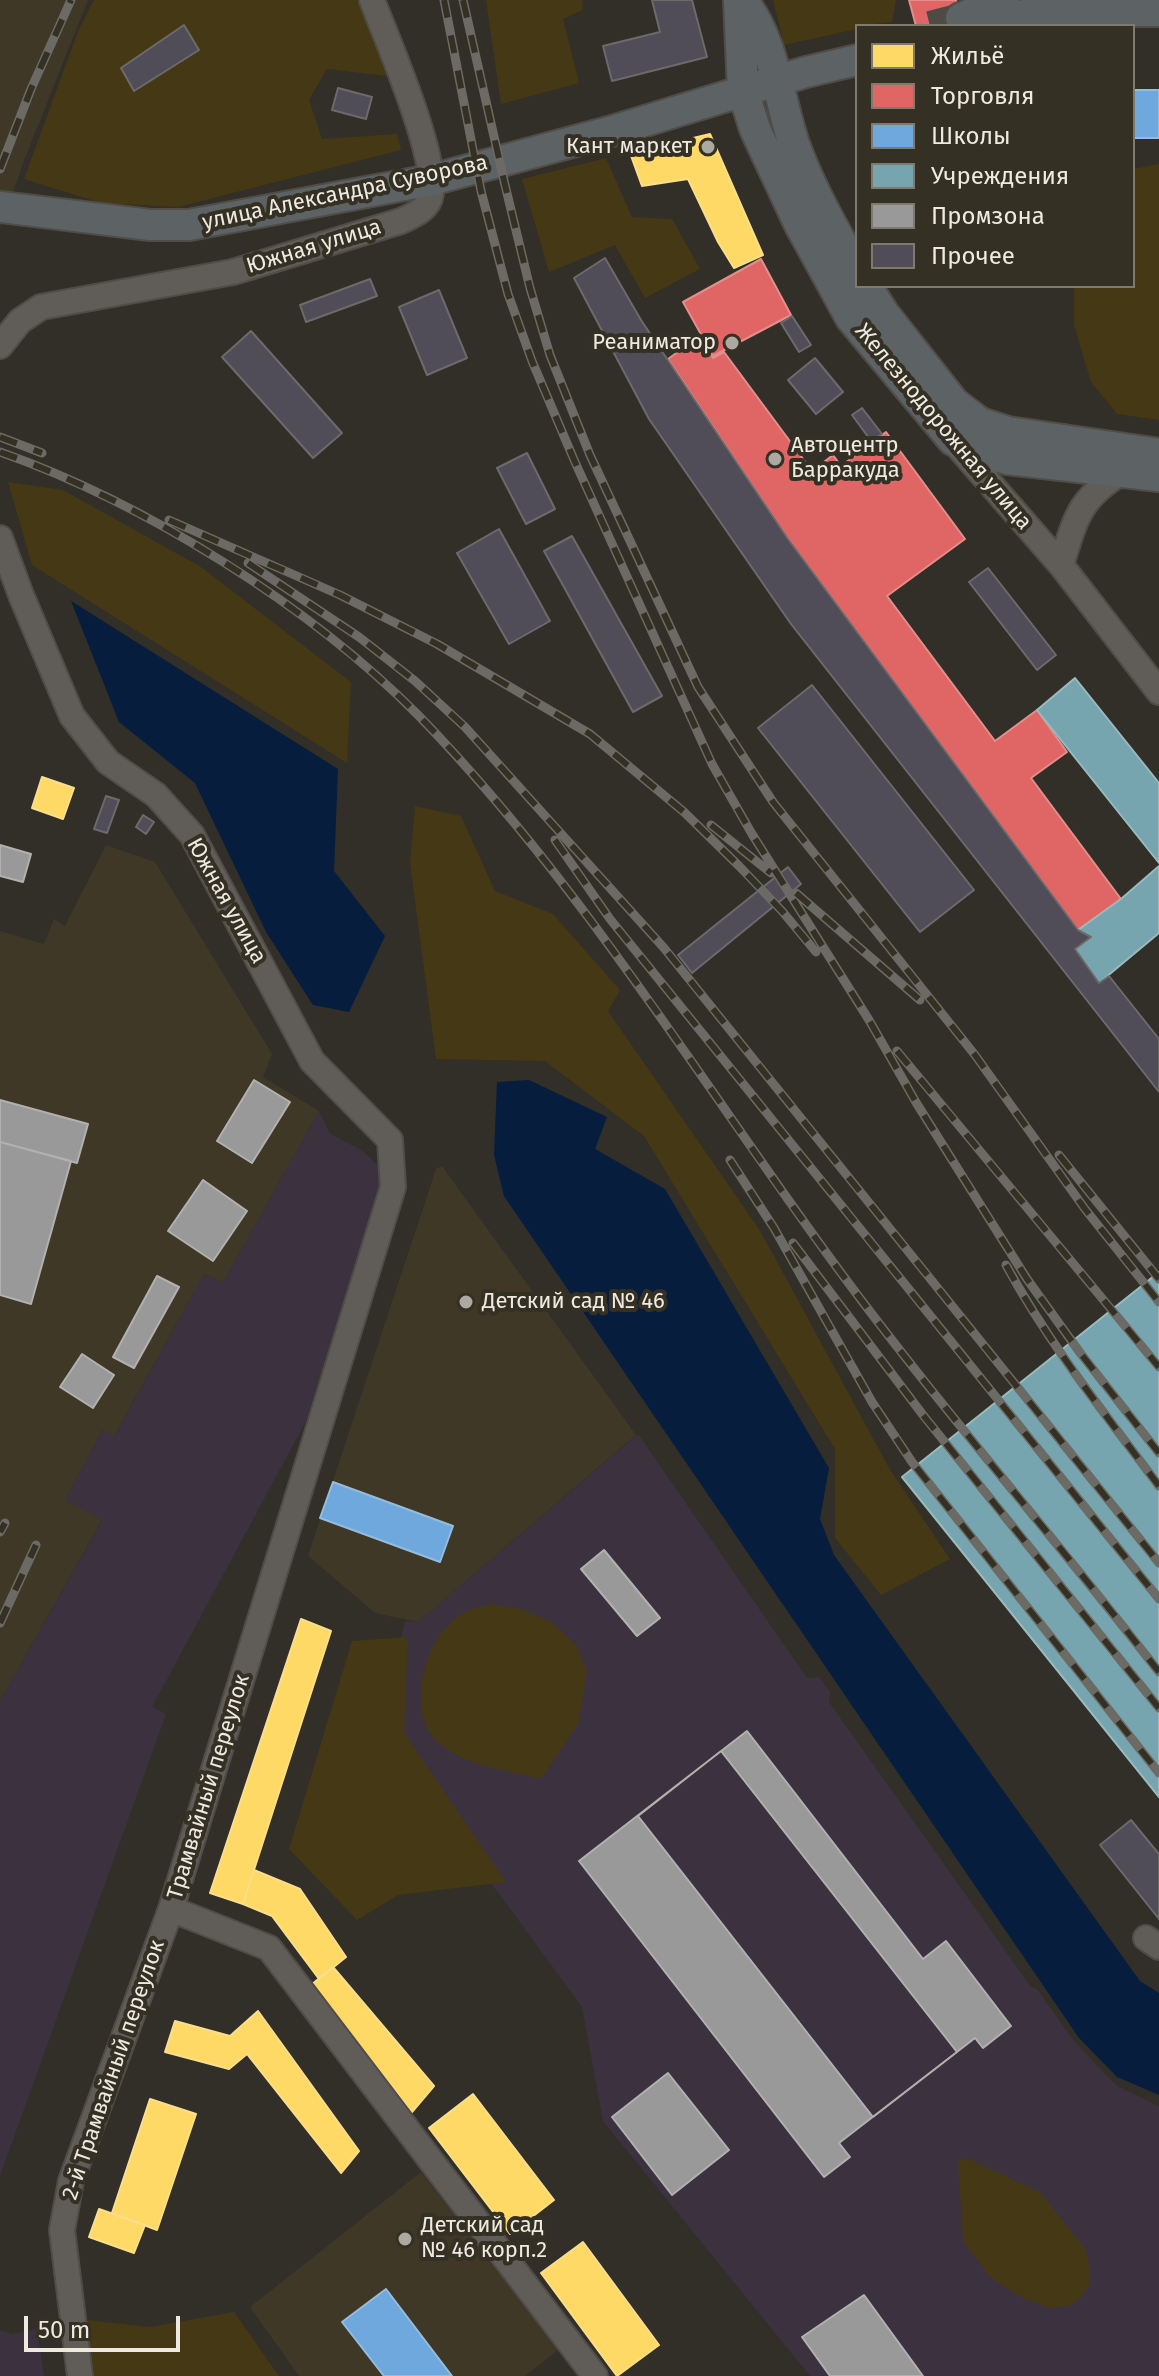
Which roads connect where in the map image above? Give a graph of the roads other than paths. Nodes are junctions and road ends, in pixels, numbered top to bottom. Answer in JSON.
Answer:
{"nodes":[{"id":1,"x":372,"y":0,"type":"edge"},
{"id":2,"x":740,"y":0,"type":"edge"},
{"id":3,"x":1004,"y":0,"type":"edge"},
{"id":4,"x":1159,"y":11,"type":"edge"},
{"id":5,"x":974,"y":22,"type":"edge"},
{"id":6,"x":855,"y":43,"type":"edge"},
{"id":7,"x":855,"y":61,"type":"edge"},
{"id":8,"x":775,"y":82,"type":"junction"},
{"id":9,"x":743,"y":91,"type":"junction"},
{"id":10,"x":431,"y":188,"type":"junction"},
{"id":11,"x":0,"y":207,"type":"edge"},
{"id":12,"x":855,"y":268,"type":"edge"},
{"id":13,"x":867,"y":288,"type":"edge"},
{"id":14,"x":0,"y":346,"type":"edge"},
{"id":15,"x":959,"y":427,"type":"junction"},
{"id":16,"x":1159,"y":454,"type":"edge"},
{"id":17,"x":1124,"y":471,"type":"junction"},
{"id":18,"x":1159,"y":476,"type":"edge"},
{"id":19,"x":0,"y":538,"type":"edge"},
{"id":20,"x":1061,"y":565,"type":"junction"},
{"id":21,"x":1159,"y":692,"type":"edge"},
{"id":22,"x":393,"y":1187,"type":"joint"},
{"id":23,"x":171,"y":1909,"type":"junction"},
{"id":24,"x":80,"y":2376,"type":"edge"},
{"id":25,"x":595,"y":2376,"type":"edge"}],
"edges":[{"from":1,"to":10,"type":"street"},
{"from":2,"to":8,"type":"main road","name":"Железнодорожная улица"},
{"from":2,"to":9,"type":"main road","name":"Железнодорожная улица"},
{"from":3,"to":5,"type":"main road"},
{"from":4,"to":5,"type":"main road"},
{"from":6,"to":8,"type":"main road"},
{"from":7,"to":8,"type":"main road","name":"улица Александра Суворова"},
{"from":8,"to":9,"type":"main road","name":"улица Александра Суворова"},
{"from":8,"to":12,"type":"main road","name":"Железнодорожная улица"},
{"from":9,"to":10,"type":"main road","name":"улица Александра Суворова"},
{"from":9,"to":15,"type":"main road","name":"Железнодорожная улица"},
{"from":10,"to":11,"type":"main road","name":"улица Александра Суворова"},
{"from":10,"to":14,"type":"street","name":"Южная улица"},
{"from":13,"to":15,"type":"main road","name":"Железнодорожная улица"},
{"from":15,"to":16,"type":"main road"},
{"from":15,"to":17,"type":"main road"},
{"from":15,"to":20,"type":"street","name":"Железнодорожная улица"},
{"from":17,"to":18,"type":"main road"},
{"from":17,"to":20,"type":"street"},
{"from":19,"to":22,"type":"street","name":"Южная улица"},
{"from":20,"to":21,"type":"street","name":"Железнодорожная улица"},
{"from":22,"to":23,"type":"street","name":"Трамвайный переулок"},
{"from":23,"to":24,"type":"street","name":"2-й Трамвайный переулок"},
{"from":23,"to":25,"type":"street","name":"Трамвайный переулок"}]}
